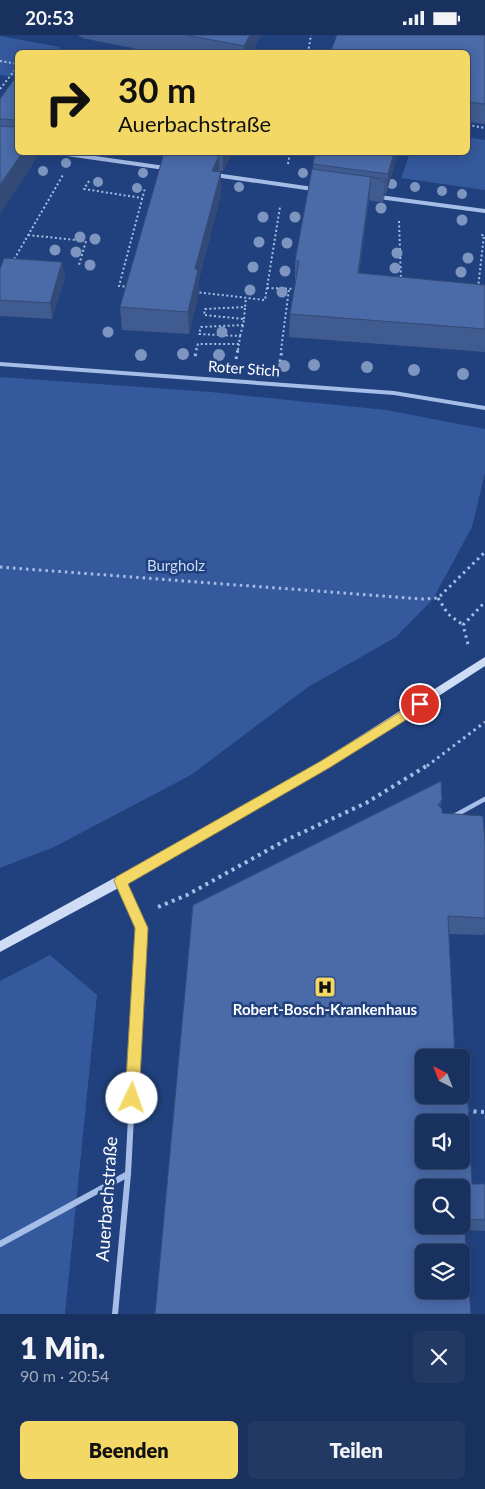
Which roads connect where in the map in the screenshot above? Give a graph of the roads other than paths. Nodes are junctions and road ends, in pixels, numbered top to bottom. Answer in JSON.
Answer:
{"nodes":[{"id":1,"x":75,"y":155,"type":"edge"},
{"id":2,"x":170,"y":168,"type":"edge"},
{"id":3,"x":208,"y":174,"type":"edge"},
{"id":4,"x":316,"y":189,"type":"edge"},
{"id":5,"x":375,"y":197,"type":"dead end"},
{"id":6,"x":485,"y":211,"type":"edge"},
{"id":7,"x":0,"y":364,"type":"edge"},
{"id":8,"x":485,"y":408,"type":"edge"},
{"id":9,"x":485,"y":661,"type":"edge"},
{"id":10,"x":485,"y":799,"type":"edge"},
{"id":11,"x":445,"y":820,"type":"edge"},
{"id":12,"x":120,"y":881,"type":"junction"},
{"id":13,"x":0,"y":947,"type":"edge"},
{"id":14,"x":128,"y":1174,"type":"junction"},
{"id":15,"x":0,"y":1244,"type":"edge"},
{"id":16,"x":115,"y":1314,"type":"edge"}],
"edges":[{"from":1,"to":2,"type":"street"},
{"from":3,"to":4,"type":"street"},
{"from":5,"to":6,"type":"street"},
{"from":7,"to":8,"type":"street","name":"Roter Stich"},
{"from":9,"to":12,"type":"main road"},
{"from":10,"to":11,"type":"lane"},
{"from":12,"to":13,"type":"main road"},
{"from":12,"to":14,"type":"street","name":"Auerbachstraße"},
{"from":14,"to":15,"type":"street"},
{"from":14,"to":16,"type":"street","name":"Auerbachstraße"}]}
